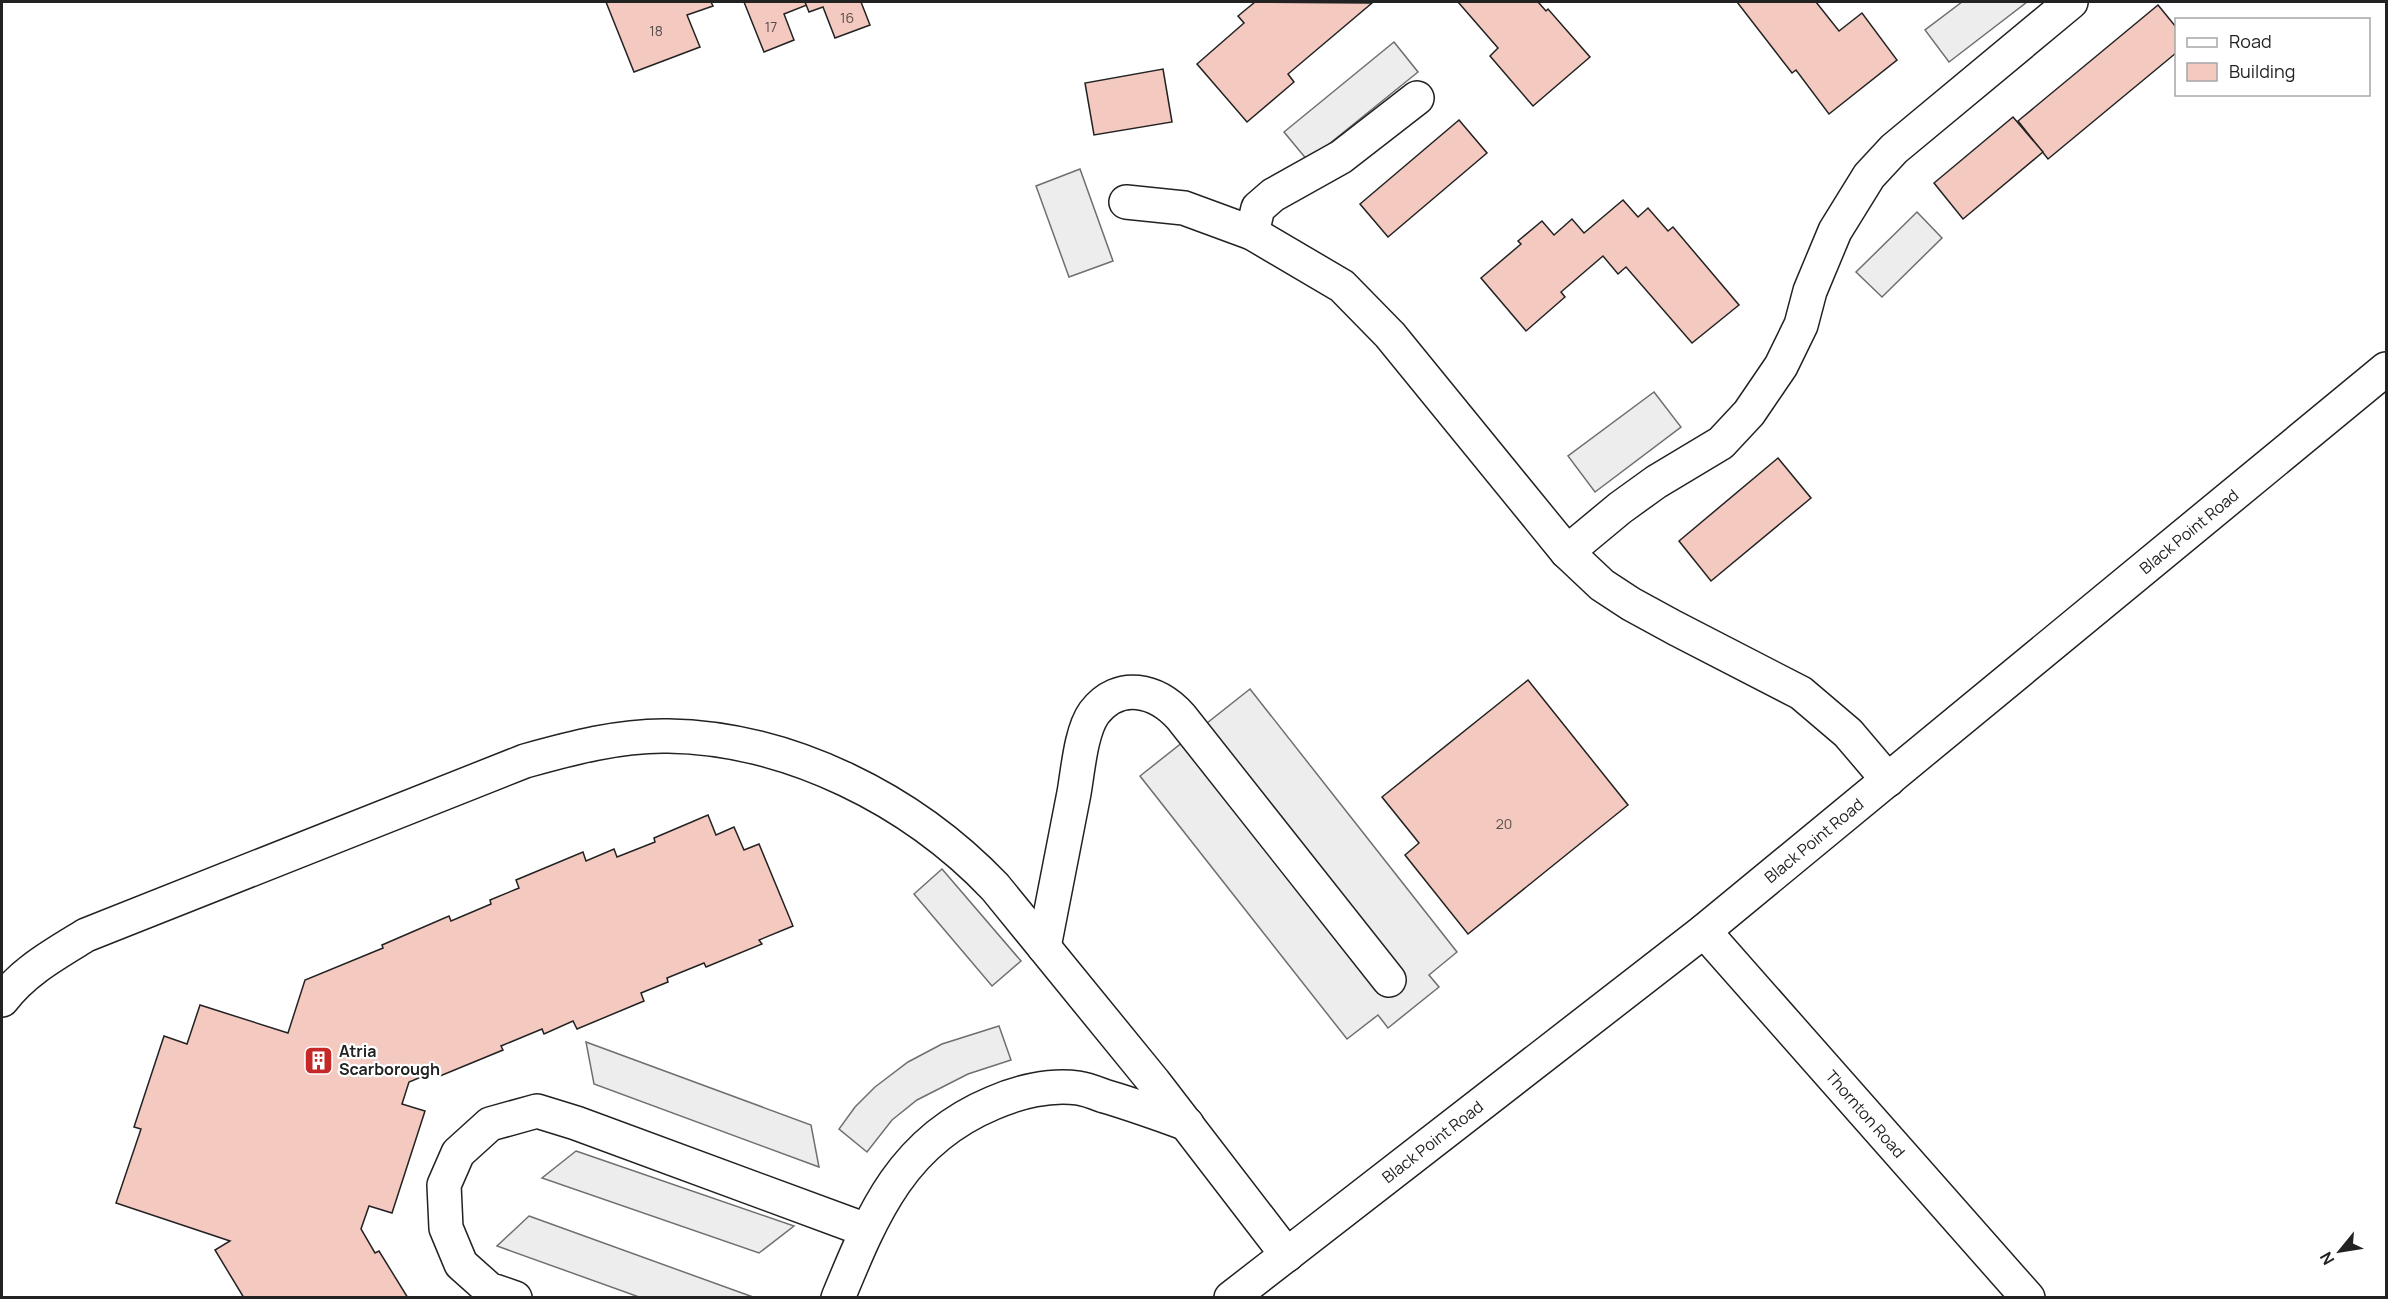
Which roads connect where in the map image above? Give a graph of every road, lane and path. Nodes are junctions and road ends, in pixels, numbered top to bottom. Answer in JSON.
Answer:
{"nodes":[{"id":1,"x":2071,"y":2,"type":"edge"},
{"id":2,"x":1417,"y":98,"type":"dead end"},
{"id":3,"x":1126,"y":202,"type":"dead end"},
{"id":4,"x":1252,"y":233,"type":"junction"},
{"id":5,"x":2386,"y":369,"type":"edge"},
{"id":6,"x":1567,"y":552,"type":"junction"},
{"id":7,"x":1888,"y":780,"type":"junction"},
{"id":8,"x":1704,"y":931,"type":"junction"},
{"id":9,"x":1044,"y":947,"type":"junction"},
{"id":10,"x":1389,"y":980,"type":"dead end"},
{"id":11,"x":2,"y":1000,"type":"edge"},
{"id":12,"x":1187,"y":1124,"type":"junction"},
{"id":13,"x":866,"y":1230,"type":"junction"},
{"id":14,"x":1287,"y":1255,"type":"junction"},
{"id":15,"x":515,"y":1298,"type":"edge"},
{"id":16,"x":838,"y":1298,"type":"edge"},
{"id":17,"x":1231,"y":1298,"type":"edge"},
{"id":18,"x":2028,"y":1298,"type":"edge"}],
"edges":[{"from":1,"to":6,"type":"main road"},
{"from":2,"to":4,"type":"main road"},
{"from":3,"to":4,"type":"main road"},
{"from":4,"to":6,"type":"main road"},
{"from":5,"to":7,"type":"main road","name":"Black Point Road"},
{"from":6,"to":7,"type":"main road"},
{"from":7,"to":8,"type":"main road","name":"Black Point Road"},
{"from":8,"to":14,"type":"main road","name":"Black Point Road"},
{"from":8,"to":18,"type":"main road","name":"Thornton Road"},
{"from":9,"to":10,"type":"main road"},
{"from":9,"to":11,"type":"main road"},
{"from":9,"to":12,"type":"main road"},
{"from":12,"to":13,"type":"main road"},
{"from":12,"to":14,"type":"main road"},
{"from":13,"to":15,"type":"main road"},
{"from":13,"to":16,"type":"main road"},
{"from":14,"to":17,"type":"main road","name":"Black Point Road"}]}
